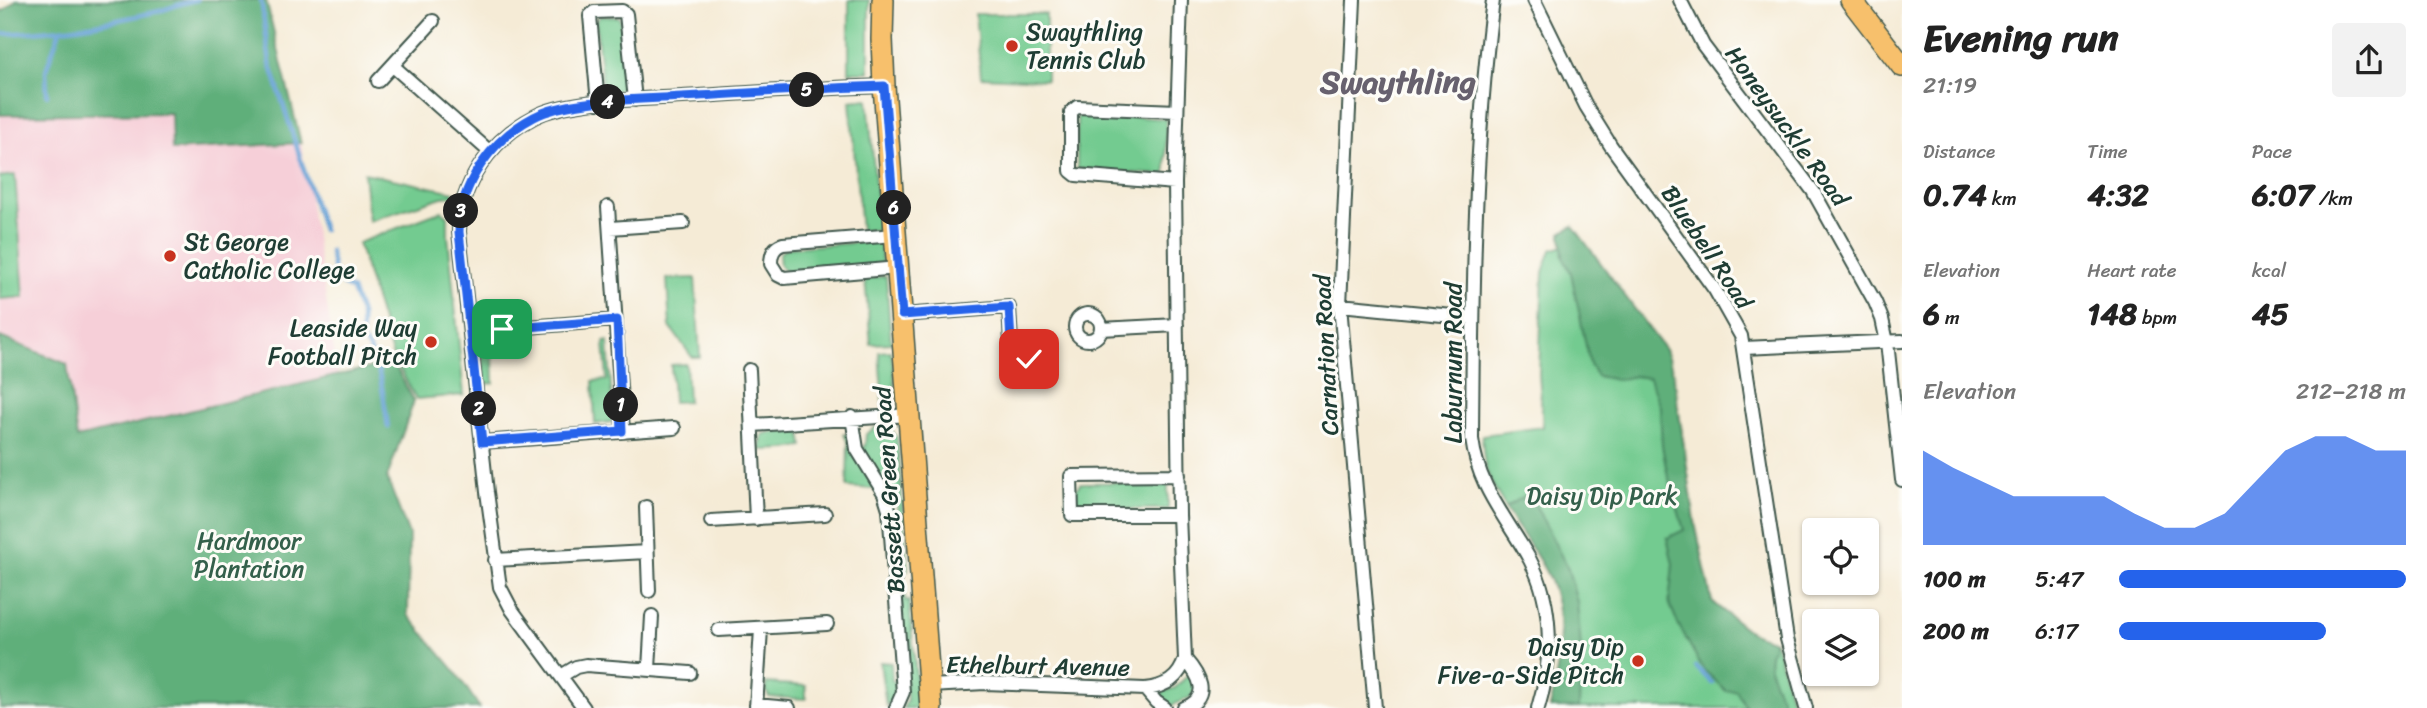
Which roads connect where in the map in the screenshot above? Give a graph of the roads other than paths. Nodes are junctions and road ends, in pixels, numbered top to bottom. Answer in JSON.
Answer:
{"nodes":[{"id":1,"x":883,"y":0,"type":"edge"},
{"id":2,"x":1181,"y":0,"type":"edge"},
{"id":3,"x":1354,"y":0,"type":"edge"},
{"id":4,"x":1493,"y":0,"type":"edge"},
{"id":5,"x":1534,"y":0,"type":"edge"},
{"id":6,"x":1680,"y":0,"type":"edge"},
{"id":7,"x":1851,"y":0,"type":"edge"},
{"id":8,"x":433,"y":21,"type":"dead end"},
{"id":9,"x":393,"y":66,"type":"junction"},
{"id":10,"x":1902,"y":66,"type":"edge"},
{"id":11,"x":378,"y":81,"type":"dead end"},
{"id":12,"x":884,"y":86,"type":"junction"},
{"id":13,"x":635,"y":100,"type":"junction"},
{"id":14,"x":598,"y":103,"type":"junction"},
{"id":15,"x":1177,"y":111,"type":"junction"},
{"id":16,"x":490,"y":152,"type":"junction"},
{"id":17,"x":1175,"y":183,"type":"junction"},
{"id":18,"x":608,"y":207,"type":"dead end"},
{"id":19,"x":682,"y":223,"type":"dead end"},
{"id":20,"x":610,"y":228,"type":"junction"},
{"id":21,"x":895,"y":235,"type":"junction"},
{"id":22,"x":898,"y":268,"type":"junction"},
{"id":23,"x":1340,"y":305,"type":"junction"},
{"id":24,"x":902,"y":315,"type":"junction"},
{"id":25,"x":1473,"y":318,"type":"junction"},
{"id":26,"x":617,"y":320,"type":"junction"},
{"id":27,"x":1177,"y":325,"type":"junction"},
{"id":28,"x":502,"y":329,"type":"dead end"},
{"id":29,"x":1101,"y":329,"type":"dead end"},
{"id":30,"x":1902,"y":341,"type":"edge"},
{"id":31,"x":1887,"y":342,"type":"junction"},
{"id":32,"x":1744,"y":348,"type":"junction"},
{"id":33,"x":1029,"y":359,"type":"dead end"},
{"id":34,"x":750,"y":370,"type":"dead end"},
{"id":35,"x":910,"y":415,"type":"junction"},
{"id":36,"x":852,"y":418,"type":"junction"},
{"id":37,"x":753,"y":425,"type":"junction"},
{"id":38,"x":674,"y":428,"type":"dead end"},
{"id":39,"x":622,"y":431,"type":"junction"},
{"id":40,"x":482,"y":442,"type":"junction"},
{"id":41,"x":1179,"y":474,"type":"junction"},
{"id":42,"x":1902,"y":480,"type":"edge"},
{"id":43,"x":646,"y":507,"type":"dead end"},
{"id":44,"x":825,"y":514,"type":"dead end"},
{"id":45,"x":1179,"y":515,"type":"junction"},
{"id":46,"x":756,"y":519,"type":"junction"},
{"id":47,"x":711,"y":521,"type":"dead end"},
{"id":48,"x":648,"y":552,"type":"junction"},
{"id":49,"x":495,"y":560,"type":"junction"},
{"id":50,"x":649,"y":591,"type":"dead end"},
{"id":51,"x":652,"y":616,"type":"dead end"},
{"id":52,"x":827,"y":624,"type":"dead end"},
{"id":53,"x":761,"y":629,"type":"junction"},
{"id":54,"x":719,"y":630,"type":"dead end"},
{"id":55,"x":1185,"y":659,"type":"junction"},
{"id":56,"x":649,"y":669,"type":"junction"},
{"id":57,"x":690,"y":673,"type":"dead end"},
{"id":58,"x":561,"y":676,"type":"junction"},
{"id":59,"x":930,"y":686,"type":"junction"},
{"id":60,"x":1145,"y":689,"type":"junction"},
{"id":61,"x":756,"y":707,"type":"edge"},
{"id":62,"x":584,"y":708,"type":"edge"},
{"id":63,"x":789,"y":708,"type":"edge"},
{"id":64,"x":896,"y":708,"type":"edge"},
{"id":65,"x":931,"y":708,"type":"edge"},
{"id":66,"x":1164,"y":708,"type":"edge"},
{"id":67,"x":1185,"y":708,"type":"edge"},
{"id":68,"x":1375,"y":708,"type":"edge"},
{"id":69,"x":1538,"y":708,"type":"edge"},
{"id":70,"x":1806,"y":708,"type":"edge"}],
"edges":[{"from":1,"to":12,"type":"main road","name":"Bassett Green Road"},
{"from":2,"to":15,"type":"street"},
{"from":3,"to":23,"type":"street","name":"Carnation Road"},
{"from":4,"to":25,"type":"street","name":"Laburnum Road"},
{"from":5,"to":32,"type":"street","name":"Bluebell Road"},
{"from":6,"to":31,"type":"street","name":"Honeysuckle Road"},
{"from":7,"to":10,"type":"main road"},
{"from":8,"to":9,"type":"street"},
{"from":9,"to":11,"type":"street"},
{"from":9,"to":16,"type":"street"},
{"from":12,"to":13,"type":"street"},
{"from":12,"to":21,"type":"main road","name":"Bassett Green Road"},
{"from":13,"to":14,"type":"street"},
{"from":13,"to":14,"type":"street"},
{"from":14,"to":16,"type":"street"},
{"from":15,"to":17,"type":"street"},
{"from":15,"to":17,"type":"street"},
{"from":16,"to":40,"type":"street"},
{"from":17,"to":27,"type":"street"},
{"from":18,"to":20,"type":"street"},
{"from":19,"to":20,"type":"street"},
{"from":20,"to":26,"type":"street"},
{"from":21,"to":22,"type":"main road","name":"Bassett Green Road"},
{"from":21,"to":22,"type":"street"},
{"from":22,"to":24,"type":"main road","name":"Bassett Green Road"},
{"from":23,"to":25,"type":"street"},
{"from":23,"to":68,"type":"street","name":"Carnation Road"},
{"from":24,"to":33,"type":"street"},
{"from":24,"to":35,"type":"main road","name":"Bassett Green Road"},
{"from":25,"to":69,"type":"street","name":"Laburnum Road"},
{"from":26,"to":28,"type":"street"},
{"from":26,"to":39,"type":"street"},
{"from":27,"to":29,"type":"street"},
{"from":27,"to":41,"type":"street"},
{"from":30,"to":31,"type":"street"},
{"from":31,"to":32,"type":"street"},
{"from":31,"to":42,"type":"street","name":"Honeysuckle Road"},
{"from":32,"to":70,"type":"street","name":"Bluebell Road"},
{"from":34,"to":37,"type":"street"},
{"from":35,"to":36,"type":"street"},
{"from":35,"to":59,"type":"main road","name":"Bassett Green Road"},
{"from":36,"to":37,"type":"street"},
{"from":36,"to":64,"type":"street"},
{"from":37,"to":46,"type":"street"},
{"from":38,"to":39,"type":"street"},
{"from":39,"to":40,"type":"street"},
{"from":40,"to":49,"type":"street"},
{"from":41,"to":45,"type":"street"},
{"from":41,"to":45,"type":"street"},
{"from":43,"to":48,"type":"street"},
{"from":44,"to":46,"type":"street"},
{"from":45,"to":55,"type":"street"},
{"from":46,"to":47,"type":"street"},
{"from":48,"to":49,"type":"street"},
{"from":48,"to":50,"type":"street"},
{"from":49,"to":58,"type":"street"},
{"from":51,"to":56,"type":"street"},
{"from":52,"to":53,"type":"street"},
{"from":53,"to":54,"type":"street"},
{"from":53,"to":61,"type":"street"},
{"from":55,"to":60,"type":"street","name":"Ethelburt Avenue"},
{"from":55,"to":67,"type":"street"},
{"from":56,"to":57,"type":"street"},
{"from":56,"to":58,"type":"street"},
{"from":58,"to":62,"type":"street"},
{"from":59,"to":60,"type":"street","name":"Ethelburt Avenue"},
{"from":59,"to":65,"type":"main road","name":"Bassett Green Road"},
{"from":60,"to":66,"type":"street","name":"Ethelburt Avenue"},
{"from":61,"to":63,"type":"street"}]}
